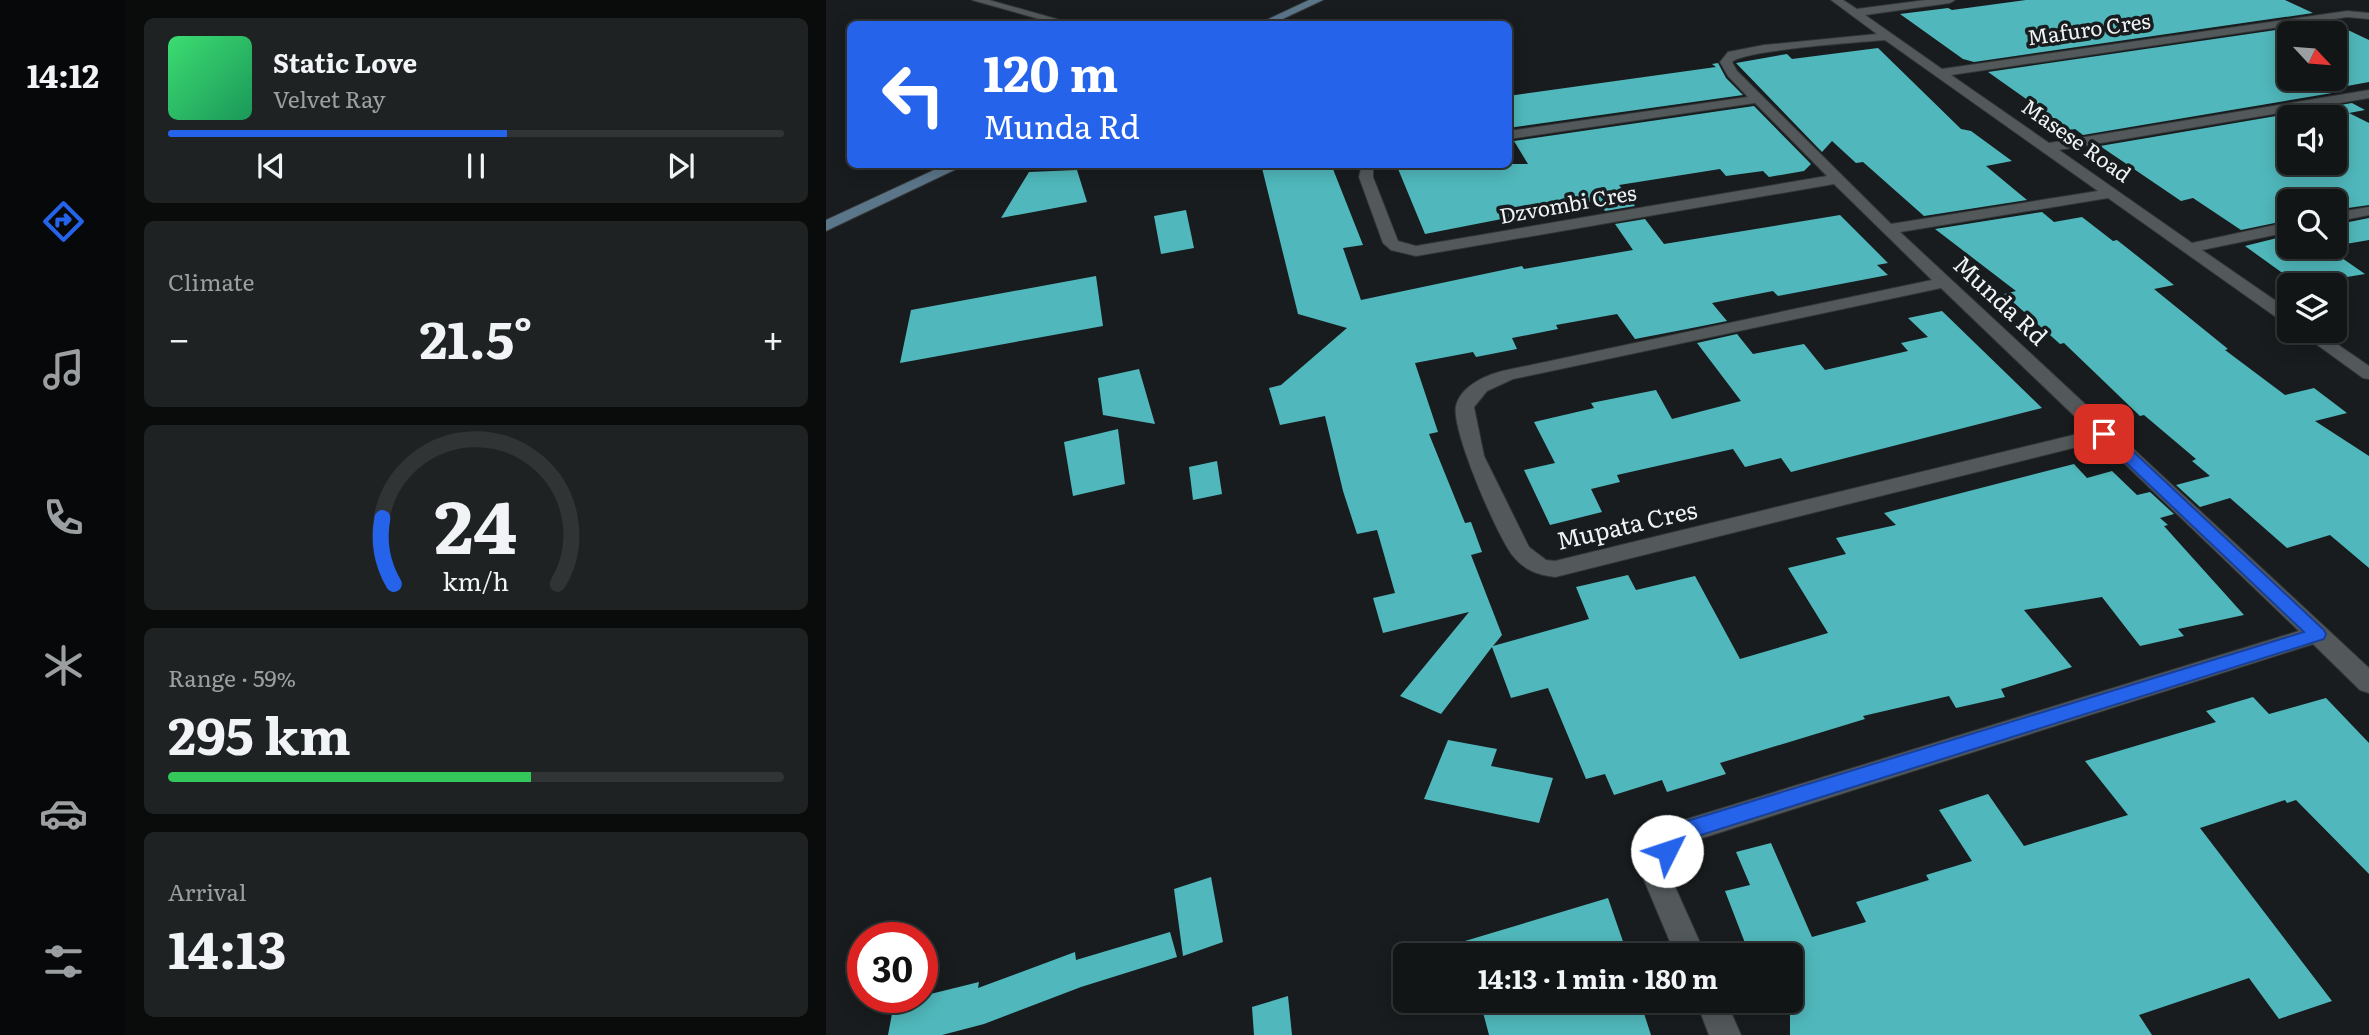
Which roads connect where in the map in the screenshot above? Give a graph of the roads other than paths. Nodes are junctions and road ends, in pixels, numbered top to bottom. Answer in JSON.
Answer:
{"nodes":[{"id":1,"x":977,"y":0,"type":"edge"},
{"id":2,"x":1318,"y":0,"type":"edge"},
{"id":3,"x":1836,"y":0,"type":"edge"},
{"id":4,"x":1950,"y":0,"type":"edge"},
{"id":5,"x":1855,"y":13,"type":"junction"},
{"id":6,"x":2369,"y":16,"type":"edge"},
{"id":7,"x":1057,"y":21,"type":"edge"},
{"id":8,"x":1271,"y":21,"type":"edge"},
{"id":9,"x":1886,"y":36,"type":"junction"},
{"id":10,"x":1940,"y":73,"type":"junction"},
{"id":11,"x":2369,"y":94,"type":"edge"},
{"id":12,"x":1758,"y":99,"type":"junction"},
{"id":13,"x":1512,"y":134,"type":"edge"},
{"id":14,"x":2046,"y":148,"type":"junction"},
{"id":15,"x":951,"y":168,"type":"edge"},
{"id":16,"x":1367,"y":168,"type":"edge"},
{"id":17,"x":1836,"y":180,"type":"junction"},
{"id":18,"x":2110,"y":193,"type":"junction"},
{"id":19,"x":2369,"y":211,"type":"edge"},
{"id":20,"x":2347,"y":215,"type":"edge"},
{"id":21,"x":826,"y":226,"type":"edge"},
{"id":22,"x":1888,"y":229,"type":"junction"},
{"id":23,"x":2277,"y":230,"type":"edge"},
{"id":24,"x":2189,"y":248,"type":"junction"},
{"id":25,"x":1945,"y":282,"type":"junction"},
{"id":26,"x":2277,"y":310,"type":"edge"},
{"id":27,"x":2324,"y":343,"type":"edge"},
{"id":28,"x":2369,"y":374,"type":"edge"},
{"id":29,"x":2104,"y":434,"type":"junction"},
{"id":30,"x":2317,"y":634,"type":"junction"},
{"id":31,"x":2369,"y":683,"type":"edge"},
{"id":32,"x":1685,"y":943,"type":"edge"},
{"id":33,"x":1716,"y":1013,"type":"edge"},
{"id":34,"x":1725,"y":1035,"type":"edge"}],
"edges":[{"from":1,"to":7,"type":"street"},
{"from":2,"to":8,"type":"street"},
{"from":3,"to":5,"type":"street","name":"Masese Road"},
{"from":4,"to":5,"type":"street"},
{"from":5,"to":9,"type":"street","name":"Masese Road"},
{"from":6,"to":10,"type":"street","name":"Mafuro Cres"},
{"from":9,"to":10,"type":"street","name":"Masese Road"},
{"from":9,"to":12,"type":"street","name":"Munda Rd"},
{"from":10,"to":14,"type":"street","name":"Masese Road"},
{"from":11,"to":14,"type":"street"},
{"from":12,"to":13,"type":"street"},
{"from":12,"to":17,"type":"street","name":"Munda Rd"},
{"from":14,"to":18,"type":"street","name":"Masese Road"},
{"from":15,"to":21,"type":"street"},
{"from":16,"to":17,"type":"street","name":"Dzvombi Cres"},
{"from":17,"to":22,"type":"street","name":"Munda Rd"},
{"from":18,"to":22,"type":"street"},
{"from":18,"to":24,"type":"street","name":"Masese Road"},
{"from":19,"to":20,"type":"street"},
{"from":22,"to":25,"type":"street","name":"Munda Rd"},
{"from":23,"to":24,"type":"street"},
{"from":24,"to":26,"type":"street","name":"Masese Road"},
{"from":25,"to":29,"type":"street","name":"Munda Rd"},
{"from":25,"to":29,"type":"street","name":"Mupata Cres"},
{"from":27,"to":28,"type":"street"},
{"from":29,"to":30,"type":"street","name":"Munda Rd"},
{"from":30,"to":31,"type":"street","name":"Munda Rd"},
{"from":30,"to":32,"type":"street"},
{"from":33,"to":34,"type":"street"}]}
